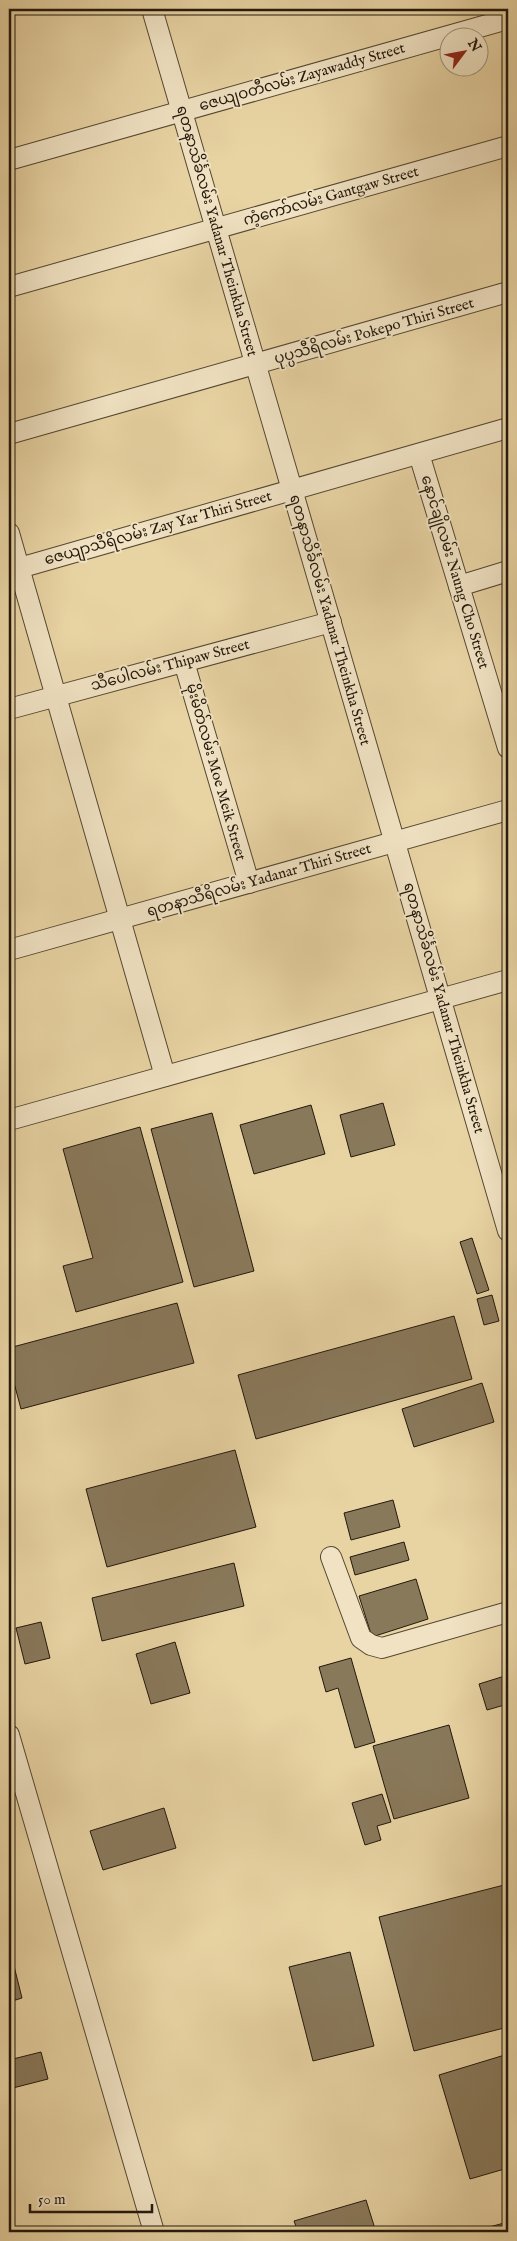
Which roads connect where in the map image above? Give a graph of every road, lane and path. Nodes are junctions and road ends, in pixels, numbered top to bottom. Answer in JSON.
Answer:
{"nodes":[{"id":1,"x":152,"y":9,"type":"edge"},
{"id":2,"x":508,"y":20,"type":"edge"},
{"id":3,"x":182,"y":111,"type":"junction"},
{"id":4,"x":508,"y":146,"type":"edge"},
{"id":5,"x":9,"y":160,"type":"edge"},
{"id":6,"x":216,"y":228,"type":"junction"},
{"id":7,"x":9,"y":287,"type":"edge"},
{"id":8,"x":508,"y":292,"type":"edge"},
{"id":9,"x":256,"y":365,"type":"junction"},
{"id":10,"x":508,"y":428,"type":"edge"},
{"id":11,"x":9,"y":434,"type":"edge"},
{"id":12,"x":418,"y":454,"type":"junction"},
{"id":13,"x":292,"y":489,"type":"junction"},
{"id":14,"x":9,"y":533,"type":"edge"},
{"id":15,"x":14,"y":570,"type":"edge"},
{"id":16,"x":508,"y":572,"type":"edge"},
{"id":17,"x":459,"y":586,"type":"junction"},
{"id":18,"x":331,"y":622,"type":"junction"},
{"id":19,"x":184,"y":662,"type":"junction"},
{"id":20,"x":56,"y":696,"type":"junction"},
{"id":21,"x":9,"y":709,"type":"edge"},
{"id":22,"x":508,"y":748,"type":"edge"},
{"id":23,"x":508,"y":810,"type":"edge"},
{"id":24,"x":395,"y":842,"type":"junction"},
{"id":25,"x":248,"y":883,"type":"junction"},
{"id":26,"x":120,"y":918,"type":"junction"},
{"id":27,"x":9,"y":950,"type":"edge"},
{"id":28,"x":508,"y":980,"type":"edge"},
{"id":29,"x":441,"y":998,"type":"junction"},
{"id":30,"x":165,"y":1076,"type":"junction"},
{"id":31,"x":9,"y":1120,"type":"edge"},
{"id":32,"x":508,"y":1230,"type":"edge"},
{"id":33,"x":331,"y":1556,"type":"dead end"},
{"id":34,"x":508,"y":1612,"type":"edge"},
{"id":35,"x":9,"y":1736,"type":"edge"},
{"id":36,"x":154,"y":2232,"type":"edge"}],
"edges":[{"from":1,"to":3,"type":"street","name":"ရတနာသိင်္ခလမ်း Yadanar Theinkha Street"},
{"from":2,"to":3,"type":"street","name":"ဇေယျဝတီလမ်း Zayawaddy Street"},
{"from":3,"to":5,"type":"street","name":"ဇေယျဝတီလမ်း Zayawaddy Street"},
{"from":3,"to":6,"type":"street","name":"ရတနာသိင်္ခလမ်း Yadanar Theinkha Street"},
{"from":4,"to":6,"type":"street","name":"ကံ့ကော်လမ်း Gantgaw Street"},
{"from":6,"to":7,"type":"street","name":"ကံ့ကော်လမ်း Gantgaw Street"},
{"from":6,"to":9,"type":"street","name":"ရတနာသိင်္ခလမ်း Yadanar Theinkha Street"},
{"from":8,"to":9,"type":"street","name":"ပုပ္ပသီရိလမ်း Pokepo Thiri Street"},
{"from":9,"to":11,"type":"street","name":"ပုပ္ပသီရိလမ်း Pokepo Thiri Street"},
{"from":9,"to":13,"type":"street","name":"ရတနာသိင်္ခလမ်း Yadanar Theinkha Street"},
{"from":10,"to":12,"type":"street","name":"ဇေယျာသီရိလမ်း Zay Yar Thiri Street"},
{"from":12,"to":13,"type":"street","name":"ဇေယျာသီရိလမ်း Zay Yar Thiri Street"},
{"from":12,"to":17,"type":"street","name":"နောင်ချိုလမ်း Naung Cho Street"},
{"from":13,"to":15,"type":"street","name":"ဇေယျာသီရိလမ်း Zay Yar Thiri Street"},
{"from":13,"to":18,"type":"street","name":"ရတနာသိင်္ခလမ်း Yadanar Theinkha Street"},
{"from":14,"to":15,"type":"street"},
{"from":15,"to":20,"type":"street"},
{"from":16,"to":17,"type":"street"},
{"from":17,"to":22,"type":"street","name":"နောင်ချိုလမ်း Naung Cho Street"},
{"from":18,"to":19,"type":"street","name":"သီပေါလမ်း Thipaw Street"},
{"from":18,"to":24,"type":"street","name":"ရတနာသိင်္ခလမ်း Yadanar Theinkha Street"},
{"from":19,"to":20,"type":"street","name":"သီပေါလမ်း Thipaw Street"},
{"from":19,"to":25,"type":"street","name":"မိုးမိတ်လမ်း Moe Meik Street"},
{"from":20,"to":21,"type":"street","name":"သီပေါလမ်း Thipaw Street"},
{"from":20,"to":26,"type":"street"},
{"from":23,"to":24,"type":"street","name":"ရတနာသီရိလမ်း Yadanar Thiri Street"},
{"from":24,"to":25,"type":"street","name":"ရတနာသီရိလမ်း Yadanar Thiri Street"},
{"from":24,"to":29,"type":"street","name":"ရတနာသိင်္ခလမ်း Yadanar Theinkha Street"},
{"from":25,"to":26,"type":"street","name":"ရတနာသီရိလမ်း Yadanar Thiri Street"},
{"from":26,"to":27,"type":"street","name":"ရတနာသီရိလမ်း Yadanar Thiri Street"},
{"from":26,"to":30,"type":"street"},
{"from":28,"to":29,"type":"street"},
{"from":29,"to":30,"type":"street"},
{"from":29,"to":32,"type":"street","name":"ရတနာသိင်္ခလမ်း Yadanar Theinkha Street"},
{"from":30,"to":31,"type":"street"},
{"from":33,"to":34,"type":"street"},
{"from":35,"to":36,"type":"street"}]}
